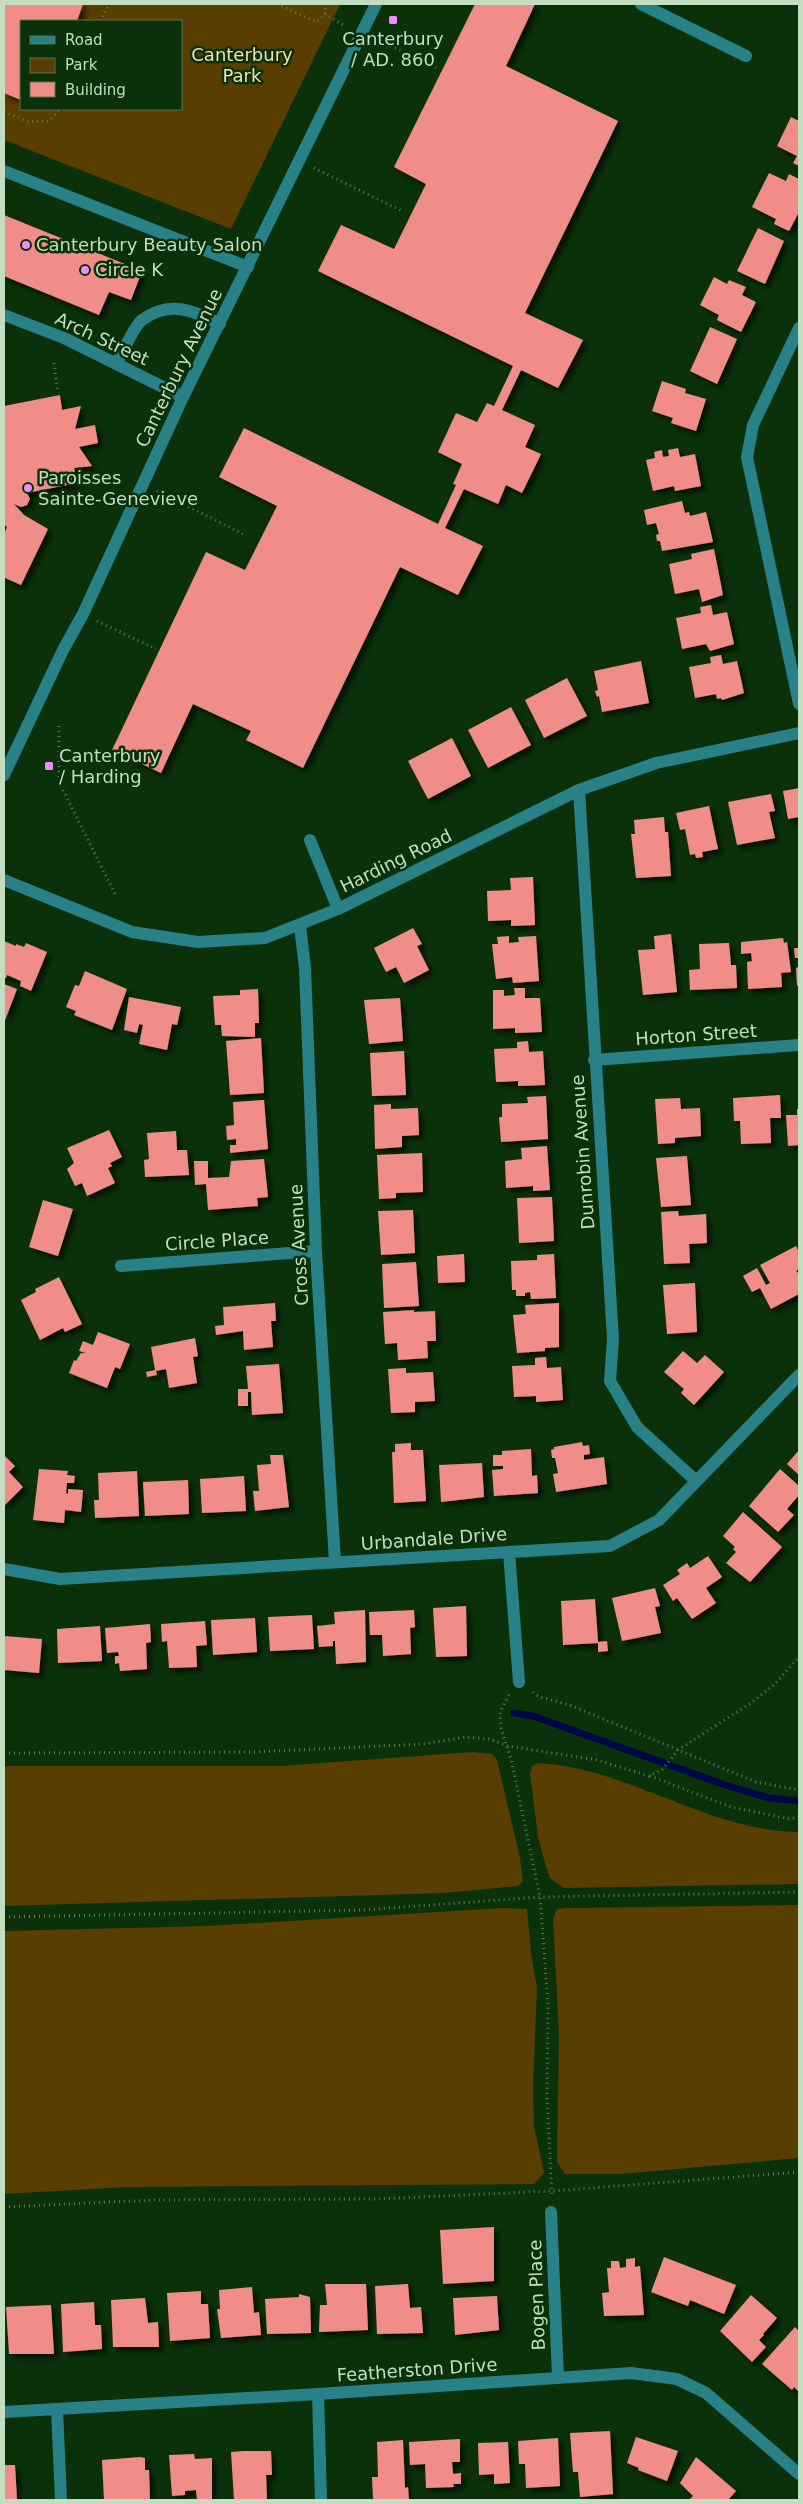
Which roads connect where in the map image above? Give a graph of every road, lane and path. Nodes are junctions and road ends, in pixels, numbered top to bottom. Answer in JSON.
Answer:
{"nodes":[{"id":1,"x":109,"y":4,"type":"edge"},
{"id":2,"x":277,"y":4,"type":"edge"},
{"id":3,"x":326,"y":4,"type":"edge"},
{"id":4,"x":376,"y":4,"type":"edge"},
{"id":5,"x":641,"y":4,"type":"edge"},
{"id":6,"x":325,"y":14,"type":"junction"},
{"id":7,"x":101,"y":20,"type":"edge"},
{"id":8,"x":362,"y":34,"type":"junction"},
{"id":9,"x":746,"y":56,"type":"dead end"},
{"id":10,"x":436,"y":68,"type":"dead end"},
{"id":11,"x":59,"y":110,"type":"edge"},
{"id":12,"x":4,"y":112,"type":"edge"},
{"id":13,"x":300,"y":161,"type":"junction"},
{"id":14,"x":4,"y":171,"type":"edge"},
{"id":15,"x":402,"y":211,"type":"dead end"},
{"id":16,"x":248,"y":267,"type":"junction"},
{"id":17,"x":4,"y":315,"type":"edge"},
{"id":18,"x":220,"y":324,"type":"junction"},
{"id":19,"x":799,"y":328,"type":"edge"},
{"id":20,"x":54,"y":363,"type":"dead end"},
{"id":21,"x":116,"y":364,"type":"junction"},
{"id":22,"x":58,"y":392,"type":"dead end"},
{"id":23,"x":184,"y":397,"type":"junction"},
{"id":24,"x":143,"y":484,"type":"junction"},
{"id":25,"x":244,"y":534,"type":"dead end"},
{"id":26,"x":83,"y":614,"type":"junction"},
{"id":27,"x":156,"y":649,"type":"dead end"},
{"id":28,"x":799,"y":704,"type":"edge"},
{"id":29,"x":59,"y":726,"type":"dead end"},
{"id":30,"x":799,"y":733,"type":"edge"},
{"id":31,"x":4,"y":775,"type":"edge"},
{"id":32,"x":579,"y":790,"type":"junction"},
{"id":33,"x":310,"y":840,"type":"dead end"},
{"id":34,"x":4,"y":880,"type":"edge"},
{"id":35,"x":115,"y":894,"type":"dead end"},
{"id":36,"x":338,"y":910,"type":"junction"},
{"id":37,"x":300,"y":926,"type":"junction"},
{"id":38,"x":799,"y":1046,"type":"edge"},
{"id":39,"x":594,"y":1060,"type":"junction"},
{"id":40,"x":316,"y":1251,"type":"junction"},
{"id":41,"x":121,"y":1266,"type":"dead end"},
{"id":42,"x":799,"y":1375,"type":"edge"},
{"id":43,"x":695,"y":1480,"type":"junction"},
{"id":44,"x":509,"y":1552,"type":"junction"},
{"id":45,"x":335,"y":1562,"type":"junction"},
{"id":46,"x":4,"y":1569,"type":"edge"},
{"id":47,"x":799,"y":1657,"type":"edge"},
{"id":48,"x":519,"y":1682,"type":"junction"},
{"id":49,"x":508,"y":1746,"type":"junction"},
{"id":50,"x":678,"y":1750,"type":"junction"},
{"id":51,"x":4,"y":1753,"type":"edge"},
{"id":52,"x":649,"y":1776,"type":"junction"},
{"id":53,"x":799,"y":1790,"type":"edge"},
{"id":54,"x":799,"y":1818,"type":"edge"},
{"id":55,"x":799,"y":1892,"type":"edge"},
{"id":56,"x":540,"y":1897,"type":"junction"},
{"id":57,"x":4,"y":1917,"type":"edge"},
{"id":58,"x":799,"y":2172,"type":"edge"},
{"id":59,"x":552,"y":2191,"type":"junction"},
{"id":60,"x":4,"y":2207,"type":"edge"},
{"id":61,"x":551,"y":2212,"type":"joint"},
{"id":62,"x":558,"y":2377,"type":"junction"},
{"id":63,"x":318,"y":2394,"type":"junction"},
{"id":64,"x":57,"y":2409,"type":"junction"},
{"id":65,"x":4,"y":2412,"type":"edge"},
{"id":66,"x":799,"y":2474,"type":"edge"},
{"id":67,"x":62,"y":2500,"type":"edge"},
{"id":68,"x":321,"y":2500,"type":"edge"}],
"edges":[{"from":1,"to":7,"type":"path"},
{"from":2,"to":6,"type":"path"},
{"from":3,"to":6,"type":"path"},
{"from":4,"to":8,"type":"street","name":"Canterbury Avenue"},
{"from":5,"to":9,"type":"street"},
{"from":6,"to":8,"type":"path"},
{"from":8,"to":10,"type":"path"},
{"from":8,"to":13,"type":"street","name":"Canterbury Avenue"},
{"from":11,"to":12,"type":"path"},
{"from":13,"to":15,"type":"path"},
{"from":13,"to":16,"type":"street","name":"Canterbury Avenue"},
{"from":14,"to":16,"type":"street"},
{"from":16,"to":18,"type":"street","name":"Canterbury Avenue"},
{"from":17,"to":21,"type":"street","name":"Arch Street"},
{"from":18,"to":21,"type":"street"},
{"from":18,"to":23,"type":"street","name":"Canterbury Avenue"},
{"from":19,"to":28,"type":"street"},
{"from":20,"to":22,"type":"path"},
{"from":21,"to":23,"type":"street","name":"Arch Street"},
{"from":23,"to":24,"type":"street","name":"Canterbury Avenue"},
{"from":24,"to":25,"type":"path"},
{"from":24,"to":26,"type":"street","name":"Canterbury Avenue"},
{"from":26,"to":27,"type":"path"},
{"from":26,"to":31,"type":"street","name":"Canterbury Avenue"},
{"from":29,"to":35,"type":"path"},
{"from":30,"to":32,"type":"street","name":"Harding Road"},
{"from":32,"to":36,"type":"street","name":"Harding Road"},
{"from":32,"to":39,"type":"street","name":"Dunrobin Avenue"},
{"from":33,"to":36,"type":"street"},
{"from":34,"to":37,"type":"street","name":"Harding Road"},
{"from":36,"to":37,"type":"street","name":"Harding Road"},
{"from":37,"to":40,"type":"street","name":"Cross Avenue"},
{"from":38,"to":39,"type":"street","name":"Horton Street"},
{"from":39,"to":43,"type":"street","name":"Dunrobin Avenue"},
{"from":40,"to":41,"type":"street","name":"Circle Place"},
{"from":40,"to":45,"type":"street","name":"Cross Avenue"},
{"from":42,"to":43,"type":"street","name":"Urbandale Drive"},
{"from":43,"to":44,"type":"street","name":"Urbandale Drive"},
{"from":44,"to":45,"type":"street","name":"Urbandale Drive"},
{"from":44,"to":48,"type":"street"},
{"from":45,"to":46,"type":"street","name":"Urbandale Drive"},
{"from":47,"to":50,"type":"path"},
{"from":48,"to":49,"type":"path"},
{"from":48,"to":50,"type":"path"},
{"from":49,"to":51,"type":"path"},
{"from":49,"to":52,"type":"path"},
{"from":49,"to":56,"type":"path"},
{"from":50,"to":52,"type":"path"},
{"from":50,"to":53,"type":"path"},
{"from":52,"to":54,"type":"path"},
{"from":55,"to":56,"type":"path"},
{"from":56,"to":57,"type":"path"},
{"from":56,"to":59,"type":"path"},
{"from":58,"to":59,"type":"path"},
{"from":59,"to":60,"type":"path"},
{"from":59,"to":61,"type":"path"},
{"from":61,"to":62,"type":"street","name":"Bogen Place"},
{"from":62,"to":63,"type":"street","name":"Featherston Drive"},
{"from":62,"to":66,"type":"street","name":"Featherston Drive"},
{"from":63,"to":64,"type":"street","name":"Featherston Drive"},
{"from":63,"to":68,"type":"street"},
{"from":64,"to":65,"type":"street","name":"Featherston Drive"},
{"from":64,"to":67,"type":"street"}]}
